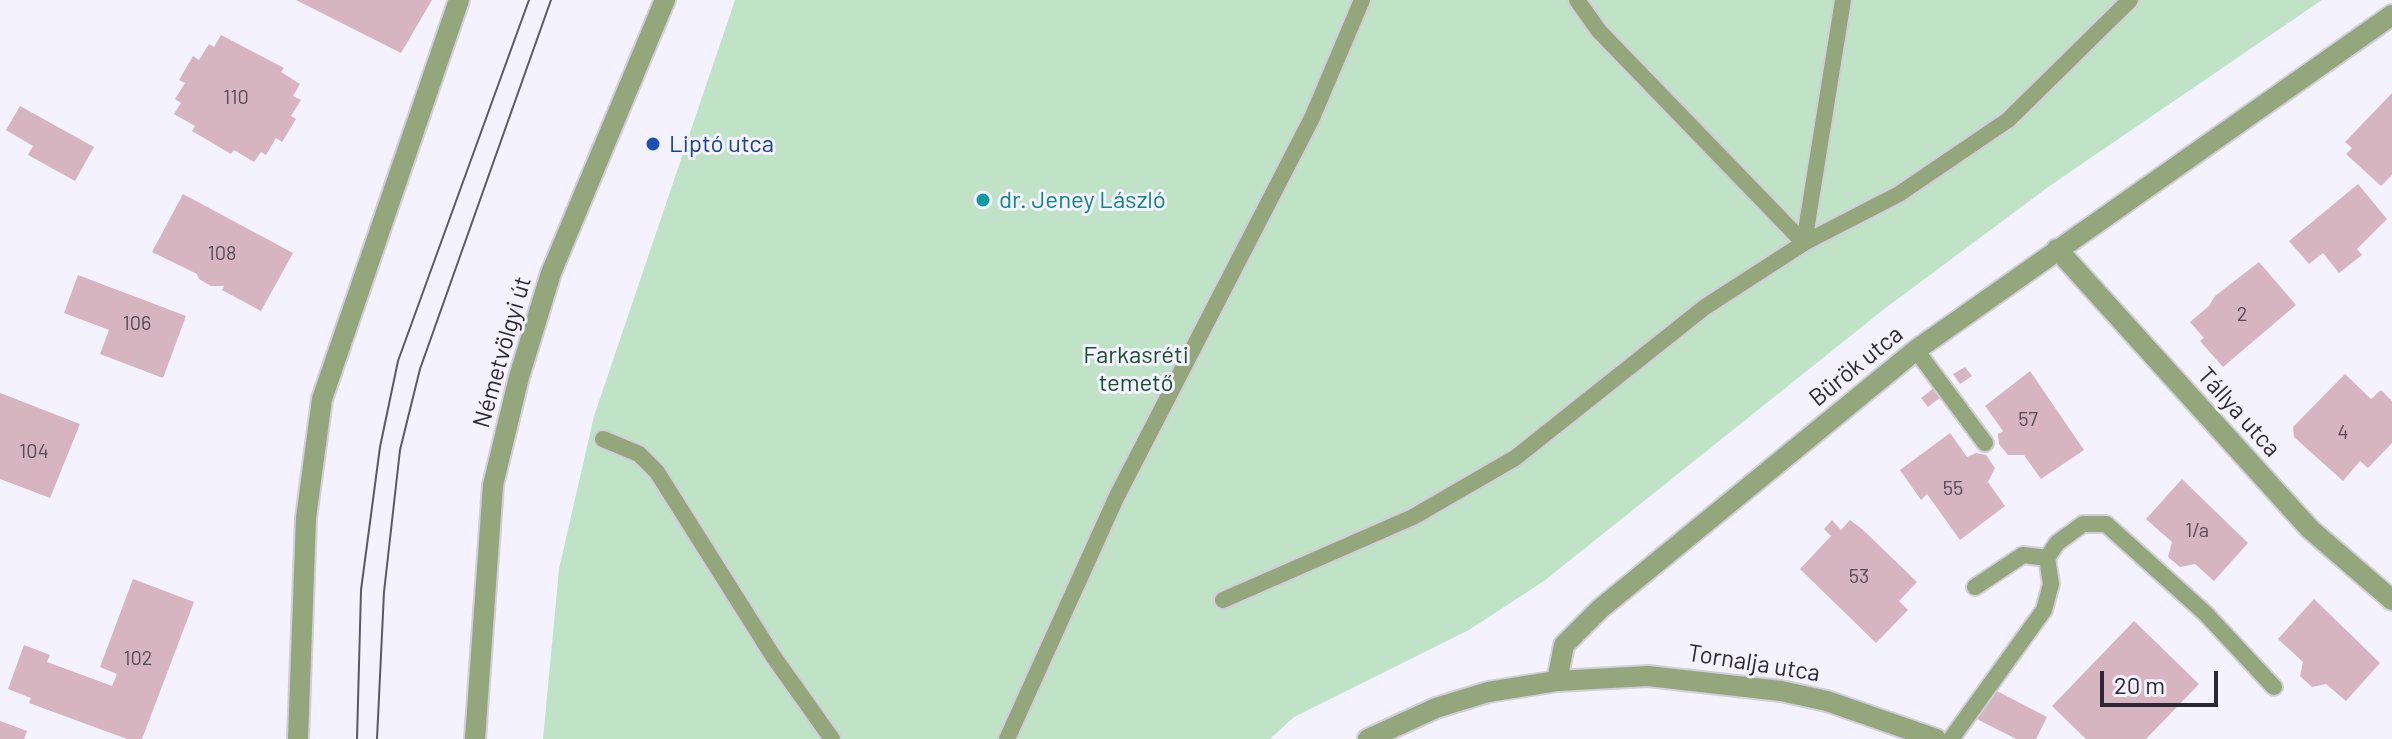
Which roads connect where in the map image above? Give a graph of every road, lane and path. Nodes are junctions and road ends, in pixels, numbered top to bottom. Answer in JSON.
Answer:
{"nodes":[{"id":1,"x":459,"y":0,"type":"edge"},
{"id":2,"x":665,"y":0,"type":"edge"},
{"id":3,"x":1362,"y":0,"type":"edge"},
{"id":4,"x":1577,"y":0,"type":"edge"},
{"id":5,"x":1843,"y":0,"type":"edge"},
{"id":6,"x":2130,"y":0,"type":"edge"},
{"id":7,"x":2392,"y":15,"type":"edge"},
{"id":8,"x":1804,"y":243,"type":"junction"},
{"id":9,"x":2057,"y":249,"type":"junction"},
{"id":10,"x":1916,"y":350,"type":"junction"},
{"id":11,"x":603,"y":439,"type":"dead end"},
{"id":12,"x":1985,"y":443,"type":"dead end"},
{"id":13,"x":2047,"y":558,"type":"junction"},
{"id":14,"x":1975,"y":587,"type":"dead end"},
{"id":15,"x":1223,"y":600,"type":"dead end"},
{"id":16,"x":2392,"y":600,"type":"edge"},
{"id":17,"x":1557,"y":681,"type":"junction"},
{"id":18,"x":2274,"y":687,"type":"dead end"},
{"id":19,"x":298,"y":739,"type":"edge"},
{"id":20,"x":475,"y":739,"type":"edge"},
{"id":21,"x":832,"y":739,"type":"edge"},
{"id":22,"x":1007,"y":739,"type":"edge"},
{"id":23,"x":1368,"y":739,"type":"edge"},
{"id":24,"x":1936,"y":739,"type":"edge"},
{"id":25,"x":1951,"y":739,"type":"edge"}],
"edges":[{"from":1,"to":19,"type":"street"},
{"from":2,"to":20,"type":"street","name":"Németvölgyi út"},
{"from":3,"to":22,"type":"lane"},
{"from":4,"to":8,"type":"lane"},
{"from":5,"to":8,"type":"lane"},
{"from":6,"to":8,"type":"lane"},
{"from":7,"to":9,"type":"street","name":"Bürök utca"},
{"from":8,"to":15,"type":"lane"},
{"from":9,"to":10,"type":"street","name":"Bürök utca"},
{"from":9,"to":16,"type":"street","name":"Tállya utca"},
{"from":10,"to":12,"type":"lane"},
{"from":10,"to":17,"type":"street","name":"Bürök utca"},
{"from":11,"to":21,"type":"lane"},
{"from":13,"to":14,"type":"lane"},
{"from":13,"to":18,"type":"lane"},
{"from":13,"to":25,"type":"lane"},
{"from":17,"to":23,"type":"street"},
{"from":17,"to":24,"type":"street","name":"Tornalja utca"}]}
